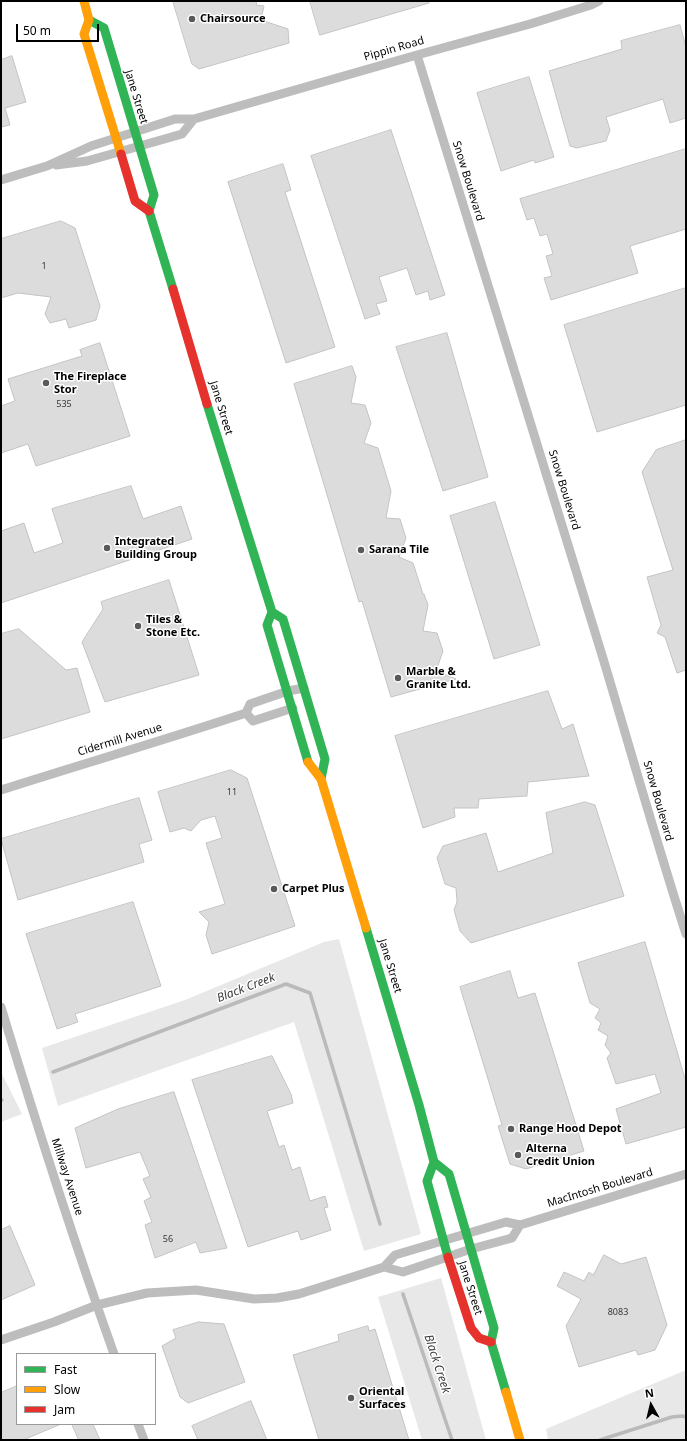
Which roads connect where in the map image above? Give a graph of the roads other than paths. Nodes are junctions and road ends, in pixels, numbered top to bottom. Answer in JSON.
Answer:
{"nodes":[{"id":1,"x":84,"y":1,"type":"edge"},
{"id":2,"x":599,"y":1,"type":"edge"},
{"id":3,"x":89,"y":20,"type":"junction"},
{"id":4,"x":417,"y":55,"type":"junction"},
{"id":5,"x":194,"y":119,"type":"junction"},
{"id":6,"x":135,"y":132,"type":"junction"},
{"id":7,"x":115,"y":138,"type":"junction"},
{"id":8,"x":139,"y":146,"type":"junction"},
{"id":9,"x":120,"y":152,"type":"junction"},
{"id":10,"x":47,"y":166,"type":"junction"},
{"id":11,"x":1,"y":180,"type":"edge"},
{"id":12,"x":149,"y":211,"type":"junction"},
{"id":13,"x":272,"y":612,"type":"junction"},
{"id":14,"x":304,"y":688,"type":"junction"},
{"id":15,"x":288,"y":691,"type":"junction"},
{"id":16,"x":293,"y":708,"type":"junction"},
{"id":17,"x":246,"y":713,"type":"junction"},
{"id":18,"x":321,"y":779,"type":"junction"},
{"id":19,"x":1,"y":790,"type":"edge"},
{"id":20,"x":686,"y":934,"type":"edge"},
{"id":21,"x":1,"y":1007,"type":"edge"},
{"id":22,"x":434,"y":1162,"type":"junction"},
{"id":23,"x":686,"y":1174,"type":"edge"},
{"id":24,"x":520,"y":1225,"type":"junction"},
{"id":25,"x":466,"y":1234,"type":"junction"},
{"id":26,"x":444,"y":1240,"type":"junction"},
{"id":27,"x":472,"y":1250,"type":"junction"},
{"id":28,"x":448,"y":1258,"type":"junction"},
{"id":29,"x":384,"y":1268,"type":"junction"},
{"id":30,"x":97,"y":1306,"type":"junction"},
{"id":31,"x":1,"y":1340,"type":"edge"},
{"id":32,"x":490,"y":1342,"type":"junction"},
{"id":33,"x":114,"y":1353,"type":"edge"},
{"id":34,"x":138,"y":1425,"type":"edge"},
{"id":35,"x":144,"y":1440,"type":"edge"},
{"id":36,"x":520,"y":1440,"type":"edge"}],
"edges":[{"from":1,"to":3,"type":"main road"},
{"from":2,"to":4,"type":"street","name":"Pippin Road"},
{"from":3,"to":6,"type":"main road","name":"Jane Street"},
{"from":3,"to":7,"type":"main road"},
{"from":4,"to":5,"type":"street","name":"Pippin Road"},
{"from":4,"to":20,"type":"street","name":"Snow Boulevard"},
{"from":5,"to":6,"type":"street","name":"Pippin Road"},
{"from":5,"to":8,"type":"street"},
{"from":6,"to":7,"type":"street","name":"Pippin Road"},
{"from":6,"to":8,"type":"main road","name":"Jane Street"},
{"from":7,"to":9,"type":"main road"},
{"from":7,"to":10,"type":"street","name":"Pippin Road"},
{"from":8,"to":9,"type":"street"},
{"from":8,"to":12,"type":"main road","name":"Jane Street"},
{"from":9,"to":10,"type":"street"},
{"from":9,"to":12,"type":"main road"},
{"from":10,"to":11,"type":"street"},
{"from":12,"to":13,"type":"main road","name":"Jane Street"},
{"from":13,"to":14,"type":"main road","name":"Jane Street"},
{"from":13,"to":15,"type":"main road","name":"Jane Street"},
{"from":14,"to":15,"type":"street","name":"Cidermill Avenue"},
{"from":14,"to":18,"type":"main road","name":"Jane Street"},
{"from":15,"to":16,"type":"main road","name":"Jane Street"},
{"from":15,"to":17,"type":"street","name":"Cidermill Avenue"},
{"from":16,"to":17,"type":"street"},
{"from":16,"to":18,"type":"main road","name":"Jane Street"},
{"from":17,"to":19,"type":"street","name":"Cidermill Avenue"},
{"from":18,"to":22,"type":"main road","name":"Jane Street"},
{"from":21,"to":30,"type":"street","name":"Millway Avenue"},
{"from":22,"to":25,"type":"main road","name":"Jane Street"},
{"from":22,"to":26,"type":"main road","name":"Jane Street"},
{"from":23,"to":24,"type":"street","name":"MacIntosh Boulevard"},
{"from":24,"to":25,"type":"street","name":"MacIntosh Boulevard"},
{"from":24,"to":27,"type":"street"},
{"from":25,"to":26,"type":"street","name":"MacIntosh Boulevard"},
{"from":25,"to":27,"type":"main road","name":"Jane Street"},
{"from":26,"to":28,"type":"main road","name":"Jane Street"},
{"from":26,"to":29,"type":"street","name":"MacIntosh Boulevard"},
{"from":27,"to":28,"type":"street"},
{"from":27,"to":32,"type":"main road","name":"Jane Street"},
{"from":28,"to":29,"type":"street"},
{"from":28,"to":32,"type":"main road","name":"Jane Street"},
{"from":29,"to":30,"type":"street"},
{"from":30,"to":31,"type":"street"},
{"from":30,"to":33,"type":"street","name":"Millway Avenue"},
{"from":32,"to":36,"type":"main road","name":"Jane Street"},
{"from":34,"to":35,"type":"street"}]}
